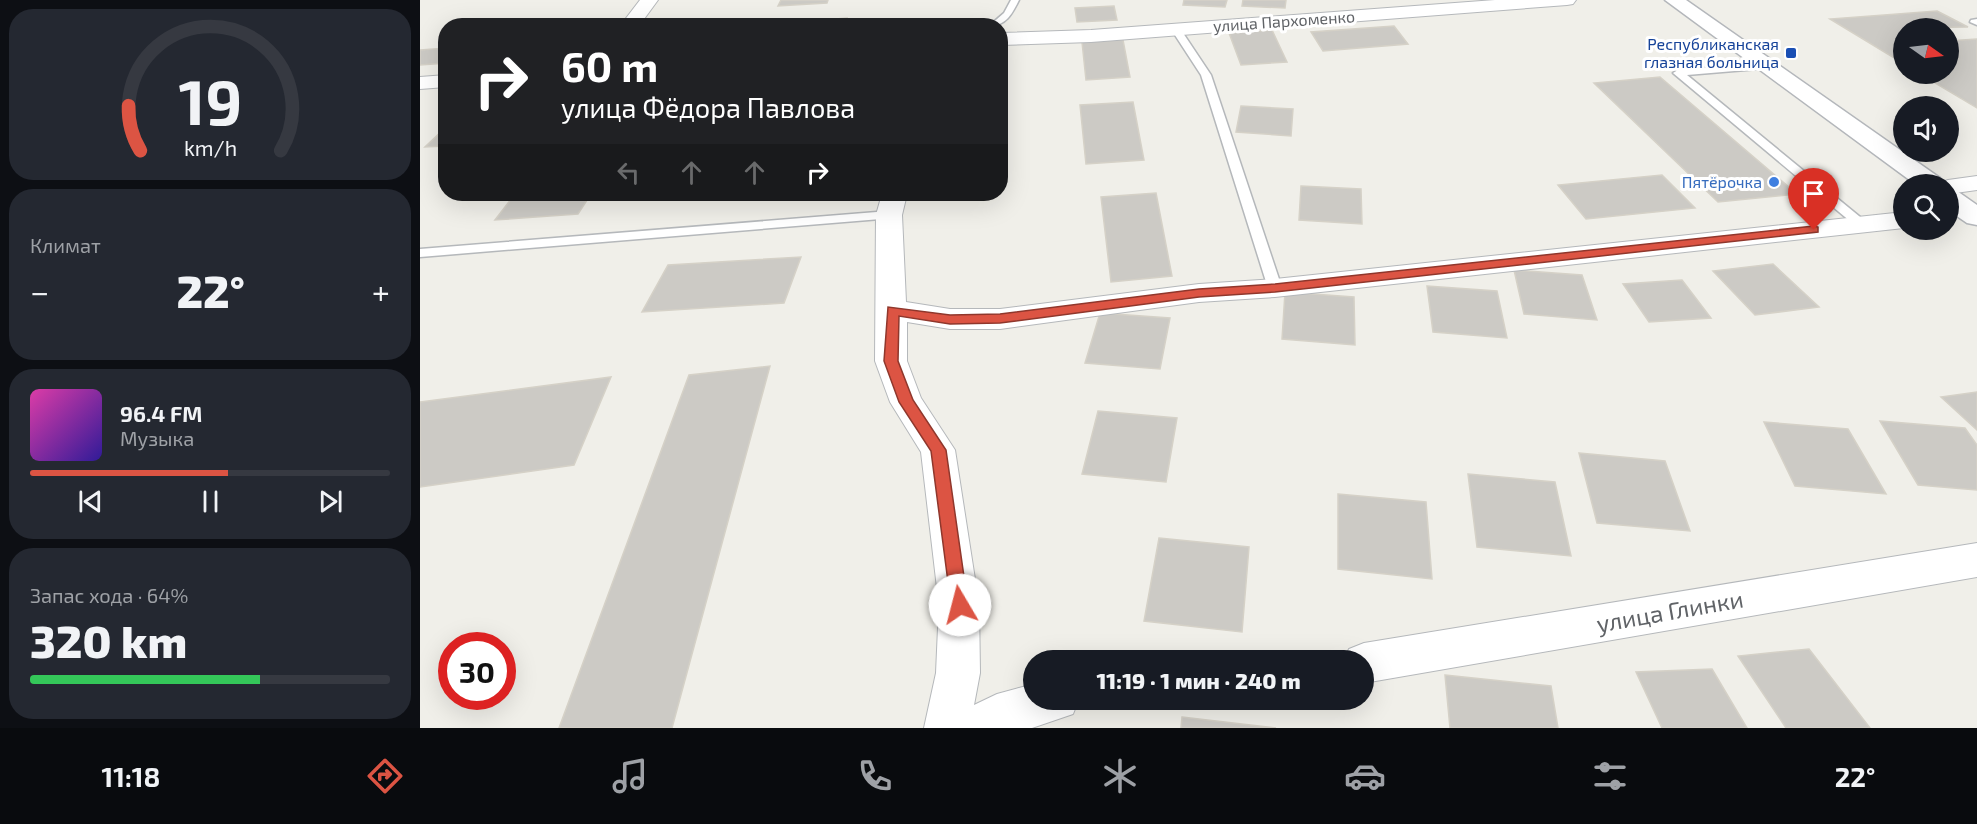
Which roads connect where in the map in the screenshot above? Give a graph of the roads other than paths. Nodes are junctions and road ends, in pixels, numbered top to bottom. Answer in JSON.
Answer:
{"nodes":[{"id":1,"x":649,"y":0,"type":"edge"},
{"id":2,"x":1015,"y":0,"type":"edge"},
{"id":3,"x":1567,"y":0,"type":"edge"},
{"id":4,"x":1674,"y":0,"type":"edge"},
{"id":5,"x":635,"y":18,"type":"edge"},
{"id":6,"x":1003,"y":18,"type":"edge"},
{"id":7,"x":1176,"y":30,"type":"junction"},
{"id":8,"x":1008,"y":39,"type":"edge"},
{"id":9,"x":1767,"y":66,"type":"junction"},
{"id":10,"x":438,"y":82,"type":"edge"},
{"id":11,"x":420,"y":83,"type":"edge"},
{"id":12,"x":1917,"y":174,"type":"edge"},
{"id":13,"x":1977,"y":183,"type":"edge"},
{"id":14,"x":1959,"y":185,"type":"edge"},
{"id":15,"x":892,"y":204,"type":"edge"},
{"id":16,"x":1893,"y":221,"type":"edge"},
{"id":17,"x":1861,"y":224,"type":"junction"},
{"id":18,"x":421,"y":254,"type":"edge"},
{"id":19,"x":1275,"y":288,"type":"junction"},
{"id":20,"x":892,"y":310,"type":"junction"},
{"id":21,"x":1977,"y":560,"type":"edge"},
{"id":22,"x":1374,"y":661,"type":"edge"},
{"id":23,"x":1023,"y":709,"type":"edge"},
{"id":24,"x":947,"y":728,"type":"edge"},
{"id":25,"x":977,"y":728,"type":"edge"}],
"edges":[{"from":1,"to":5,"type":"street"},
{"from":2,"to":6,"type":"lane"},
{"from":3,"to":7,"type":"street","name":"улица Пархоменко"},
{"from":4,"to":9,"type":"street"},
{"from":7,"to":8,"type":"street","name":"улица Пархоменко"},
{"from":7,"to":19,"type":"lane"},
{"from":9,"to":12,"type":"street"},
{"from":9,"to":17,"type":"lane"},
{"from":10,"to":11,"type":"street"},
{"from":13,"to":14,"type":"street"},
{"from":15,"to":18,"type":"lane"},
{"from":15,"to":20,"type":"street"},
{"from":16,"to":17,"type":"street"},
{"from":17,"to":19,"type":"street"},
{"from":19,"to":20,"type":"street"},
{"from":20,"to":24,"type":"street"},
{"from":21,"to":22,"type":"street","name":"улица Глинки"},
{"from":23,"to":25,"type":"street"}]}
